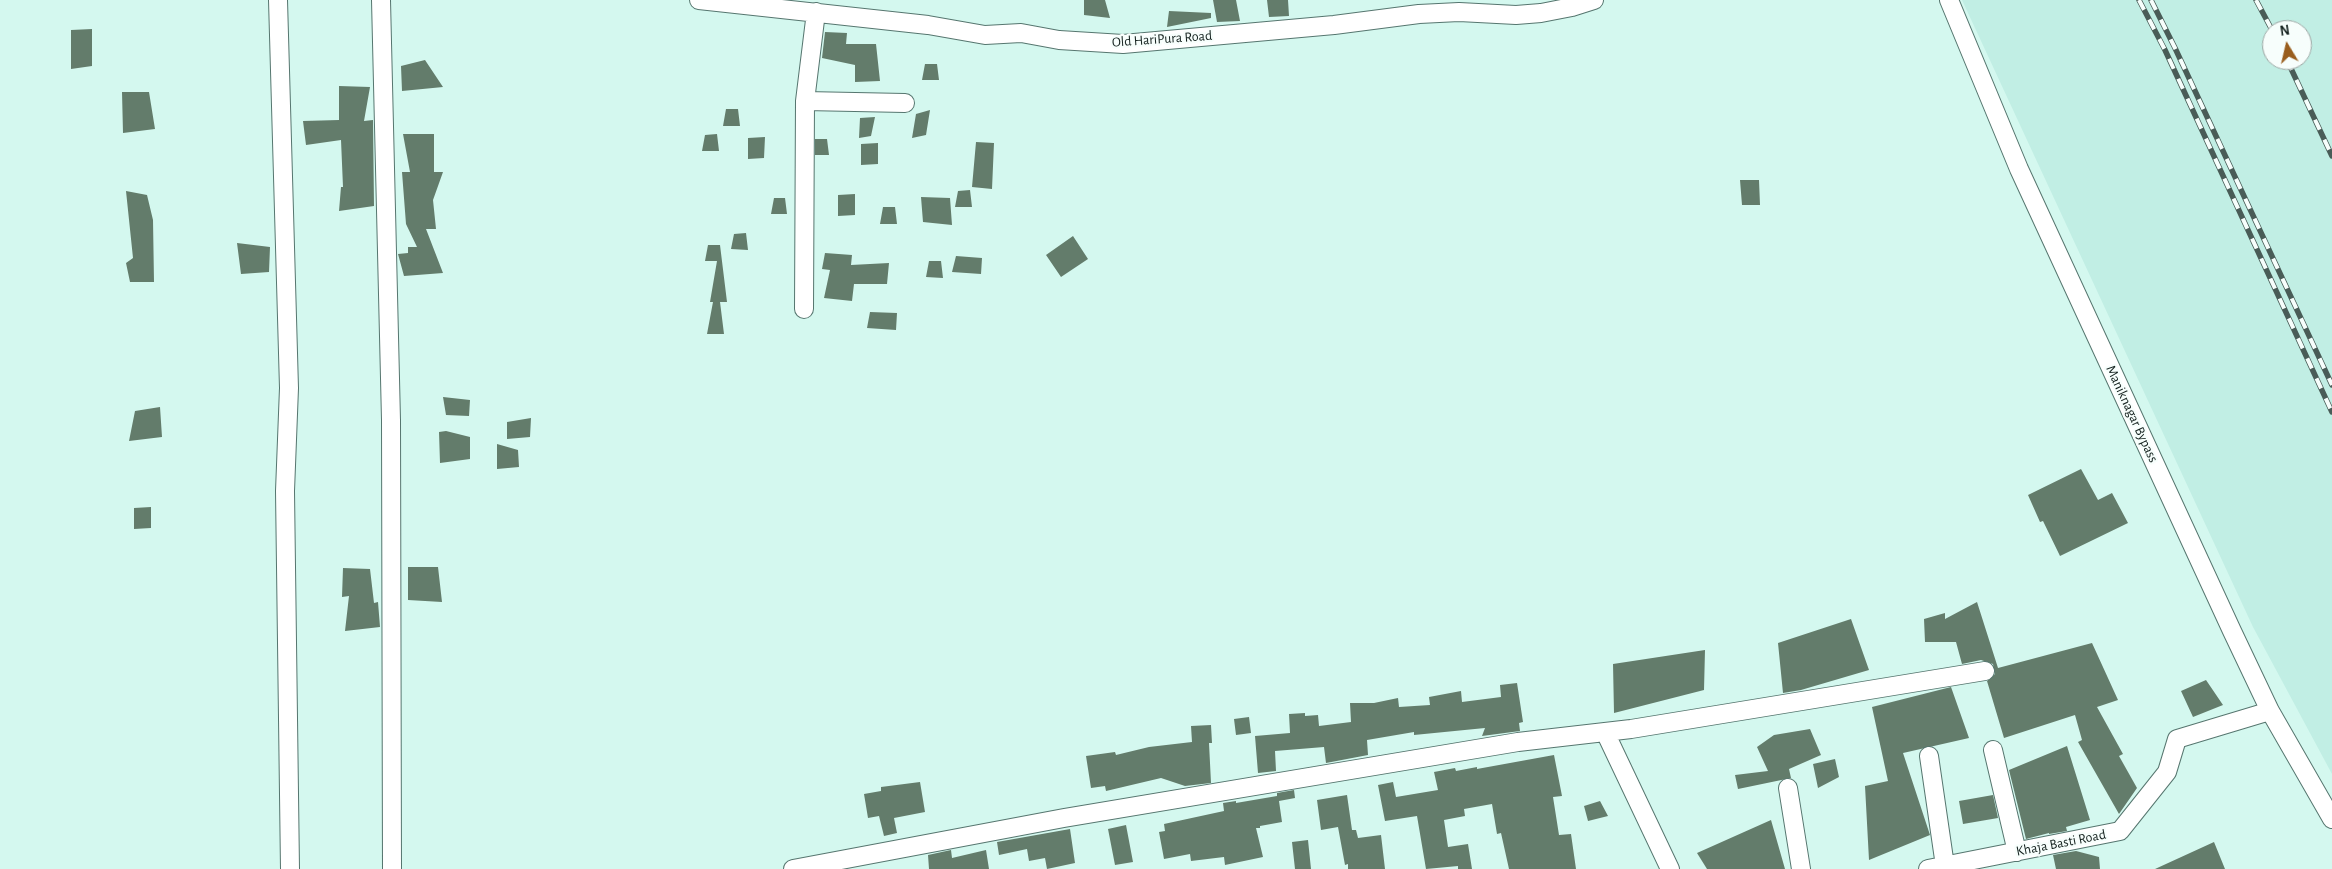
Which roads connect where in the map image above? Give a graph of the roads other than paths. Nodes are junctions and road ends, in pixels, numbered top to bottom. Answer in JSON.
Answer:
{"nodes":[{"id":1,"x":278,"y":0,"type":"edge"},
{"id":2,"x":381,"y":0,"type":"edge"},
{"id":3,"x":699,"y":0,"type":"edge"},
{"id":4,"x":1594,"y":0,"type":"edge"},
{"id":5,"x":1949,"y":0,"type":"edge"},
{"id":6,"x":733,"y":2,"type":"edge"},
{"id":7,"x":790,"y":5,"type":"edge"},
{"id":8,"x":816,"y":12,"type":"junction"},
{"id":9,"x":805,"y":101,"type":"junction"},
{"id":10,"x":905,"y":103,"type":"dead end"},
{"id":11,"x":804,"y":309,"type":"dead end"},
{"id":12,"x":1985,"y":672,"type":"dead end"},
{"id":13,"x":2270,"y":711,"type":"junction"},
{"id":14,"x":1605,"y":732,"type":"junction"},
{"id":15,"x":1993,"y":750,"type":"dead end"},
{"id":16,"x":1929,"y":756,"type":"dead end"},
{"id":17,"x":1788,"y":788,"type":"dead end"},
{"id":18,"x":2332,"y":819,"type":"edge"},
{"id":19,"x":2017,"y":852,"type":"junction"},
{"id":20,"x":1945,"y":866,"type":"junction"},
{"id":21,"x":290,"y":869,"type":"edge"},
{"id":22,"x":392,"y":869,"type":"edge"},
{"id":23,"x":793,"y":869,"type":"edge"},
{"id":24,"x":1670,"y":869,"type":"edge"},
{"id":25,"x":1800,"y":869,"type":"edge"},
{"id":26,"x":1928,"y":869,"type":"edge"}],
"edges":[{"from":1,"to":21,"type":"street"},
{"from":2,"to":22,"type":"street"},
{"from":3,"to":6,"type":"street","name":"Old HariPura Road"},
{"from":4,"to":8,"type":"street","name":"Old HariPura Road"},
{"from":5,"to":13,"type":"street","name":"Maniknagar Bypass"},
{"from":6,"to":7,"type":"street","name":"Old HariPura Road"},
{"from":7,"to":8,"type":"street","name":"Old HariPura Road"},
{"from":8,"to":9,"type":"street"},
{"from":9,"to":10,"type":"street"},
{"from":9,"to":11,"type":"street"},
{"from":12,"to":14,"type":"street"},
{"from":13,"to":18,"type":"street","name":"Maniknagar Bypass"},
{"from":13,"to":19,"type":"street","name":"Khaja Basti Road"},
{"from":14,"to":23,"type":"street"},
{"from":14,"to":24,"type":"street"},
{"from":15,"to":19,"type":"street"},
{"from":16,"to":20,"type":"street"},
{"from":17,"to":25,"type":"street"},
{"from":19,"to":20,"type":"street","name":"Khaja Basti Road"},
{"from":20,"to":26,"type":"street","name":"Khaja Basti Road"}]}
